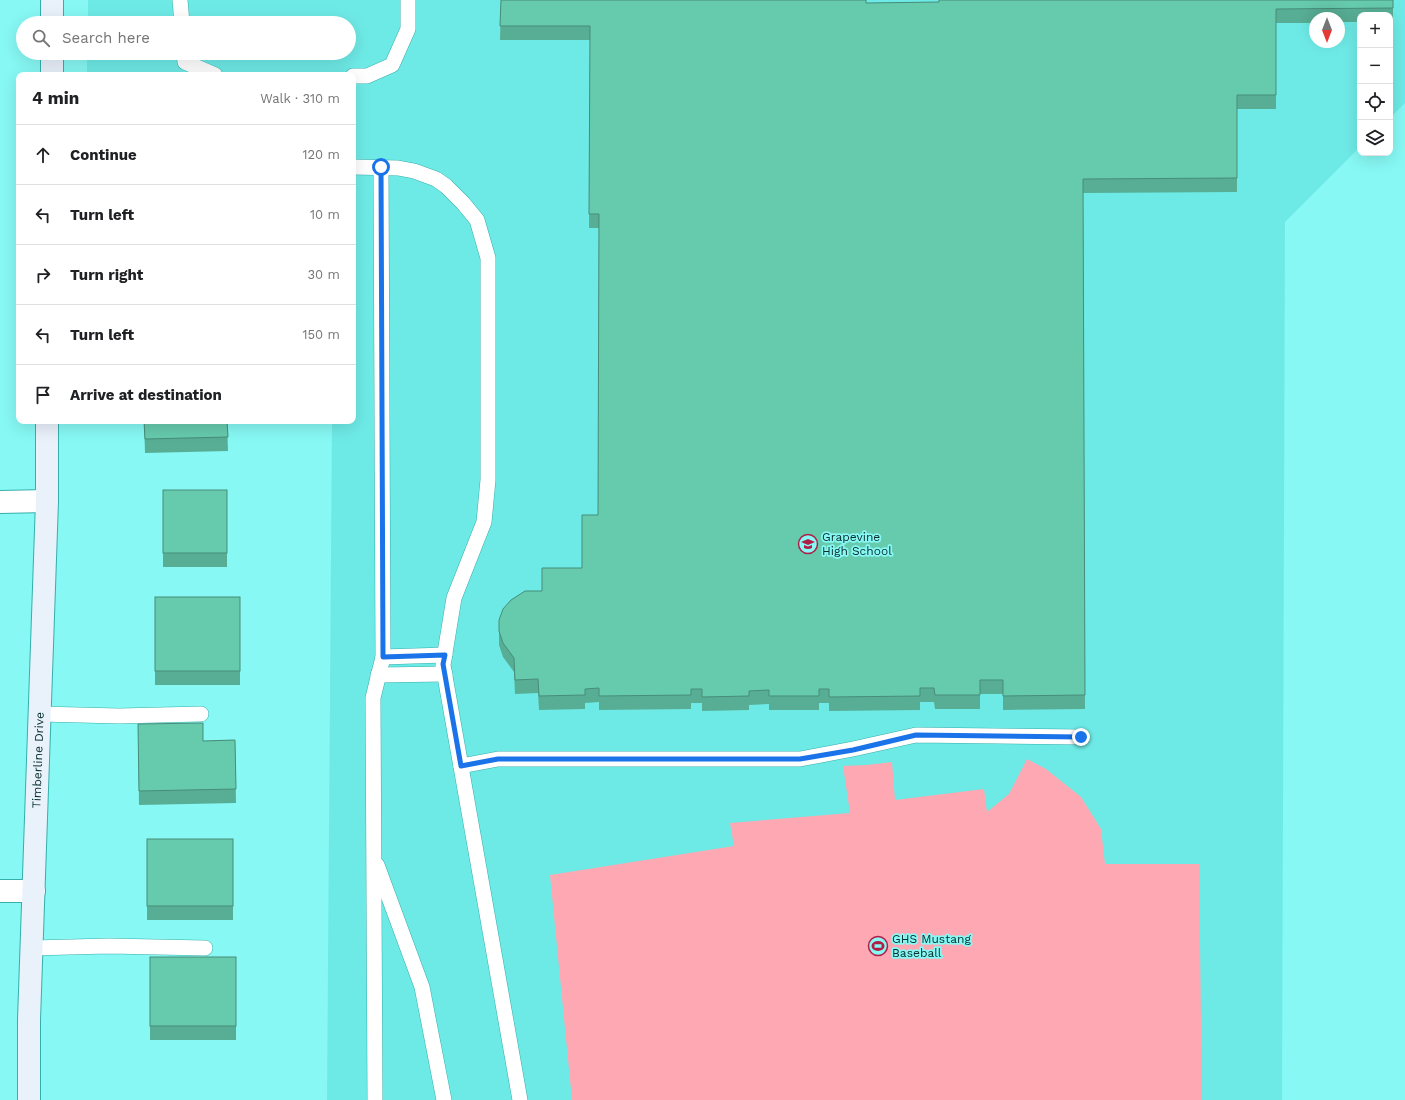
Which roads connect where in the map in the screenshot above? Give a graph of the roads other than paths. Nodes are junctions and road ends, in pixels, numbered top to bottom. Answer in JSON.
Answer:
{"nodes":[{"id":1,"x":52,"y":0,"type":"edge"},
{"id":2,"x":180,"y":0,"type":"edge"},
{"id":3,"x":408,"y":0,"type":"edge"},
{"id":4,"x":52,"y":16,"type":"edge"},
{"id":5,"x":181,"y":16,"type":"edge"},
{"id":6,"x":52,"y":60,"type":"edge"},
{"id":7,"x":185,"y":60,"type":"edge"},
{"id":8,"x":52,"y":72,"type":"edge"},
{"id":9,"x":208,"y":72,"type":"edge"},
{"id":10,"x":356,"y":76,"type":"edge"},
{"id":11,"x":356,"y":167,"type":"edge"},
{"id":12,"x":381,"y":167,"type":"junction"},
{"id":13,"x":48,"y":424,"type":"edge"},
{"id":14,"x":46,"y":501,"type":"junction"},
{"id":15,"x":0,"y":502,"type":"edge"},
{"id":16,"x":445,"y":655,"type":"junction"},
{"id":17,"x":383,"y":657,"type":"junction"},
{"id":18,"x":445,"y":674,"type":"junction"},
{"id":19,"x":378,"y":675,"type":"junction"},
{"id":20,"x":40,"y":714,"type":"junction"},
{"id":21,"x":201,"y":714,"type":"dead end"},
{"id":22,"x":1081,"y":737,"type":"dead end"},
{"id":23,"x":461,"y":766,"type":"junction"},
{"id":24,"x":373,"y":854,"type":"junction"},
{"id":25,"x":0,"y":891,"type":"edge"},
{"id":26,"x":34,"y":891,"type":"junction"},
{"id":27,"x":32,"y":948,"type":"junction"},
{"id":28,"x":205,"y":948,"type":"dead end"},
{"id":29,"x":29,"y":1100,"type":"edge"},
{"id":30,"x":375,"y":1100,"type":"edge"},
{"id":31,"x":444,"y":1100,"type":"edge"},
{"id":32,"x":520,"y":1100,"type":"edge"}],
"edges":[{"from":1,"to":4,"type":"street"},
{"from":2,"to":5,"type":"lane"},
{"from":3,"to":10,"type":"lane"},
{"from":6,"to":8,"type":"street"},
{"from":7,"to":9,"type":"lane"},
{"from":11,"to":12,"type":"lane"},
{"from":12,"to":16,"type":"lane"},
{"from":12,"to":17,"type":"lane"},
{"from":13,"to":14,"type":"street","name":"Timberline Drive"},
{"from":14,"to":15,"type":"street"},
{"from":14,"to":20,"type":"street","name":"Timberline Drive"},
{"from":16,"to":17,"type":"lane"},
{"from":16,"to":18,"type":"lane"},
{"from":17,"to":19,"type":"lane"},
{"from":18,"to":19,"type":"lane"},
{"from":18,"to":23,"type":"lane"},
{"from":19,"to":24,"type":"lane"},
{"from":20,"to":21,"type":"lane"},
{"from":20,"to":26,"type":"street","name":"Timberline Drive"},
{"from":22,"to":23,"type":"lane"},
{"from":23,"to":32,"type":"lane"},
{"from":24,"to":30,"type":"lane"},
{"from":24,"to":31,"type":"lane"},
{"from":25,"to":26,"type":"street"},
{"from":26,"to":27,"type":"street","name":"Timberline Drive"},
{"from":27,"to":28,"type":"lane"},
{"from":27,"to":29,"type":"street","name":"Timberline Drive"}]}
